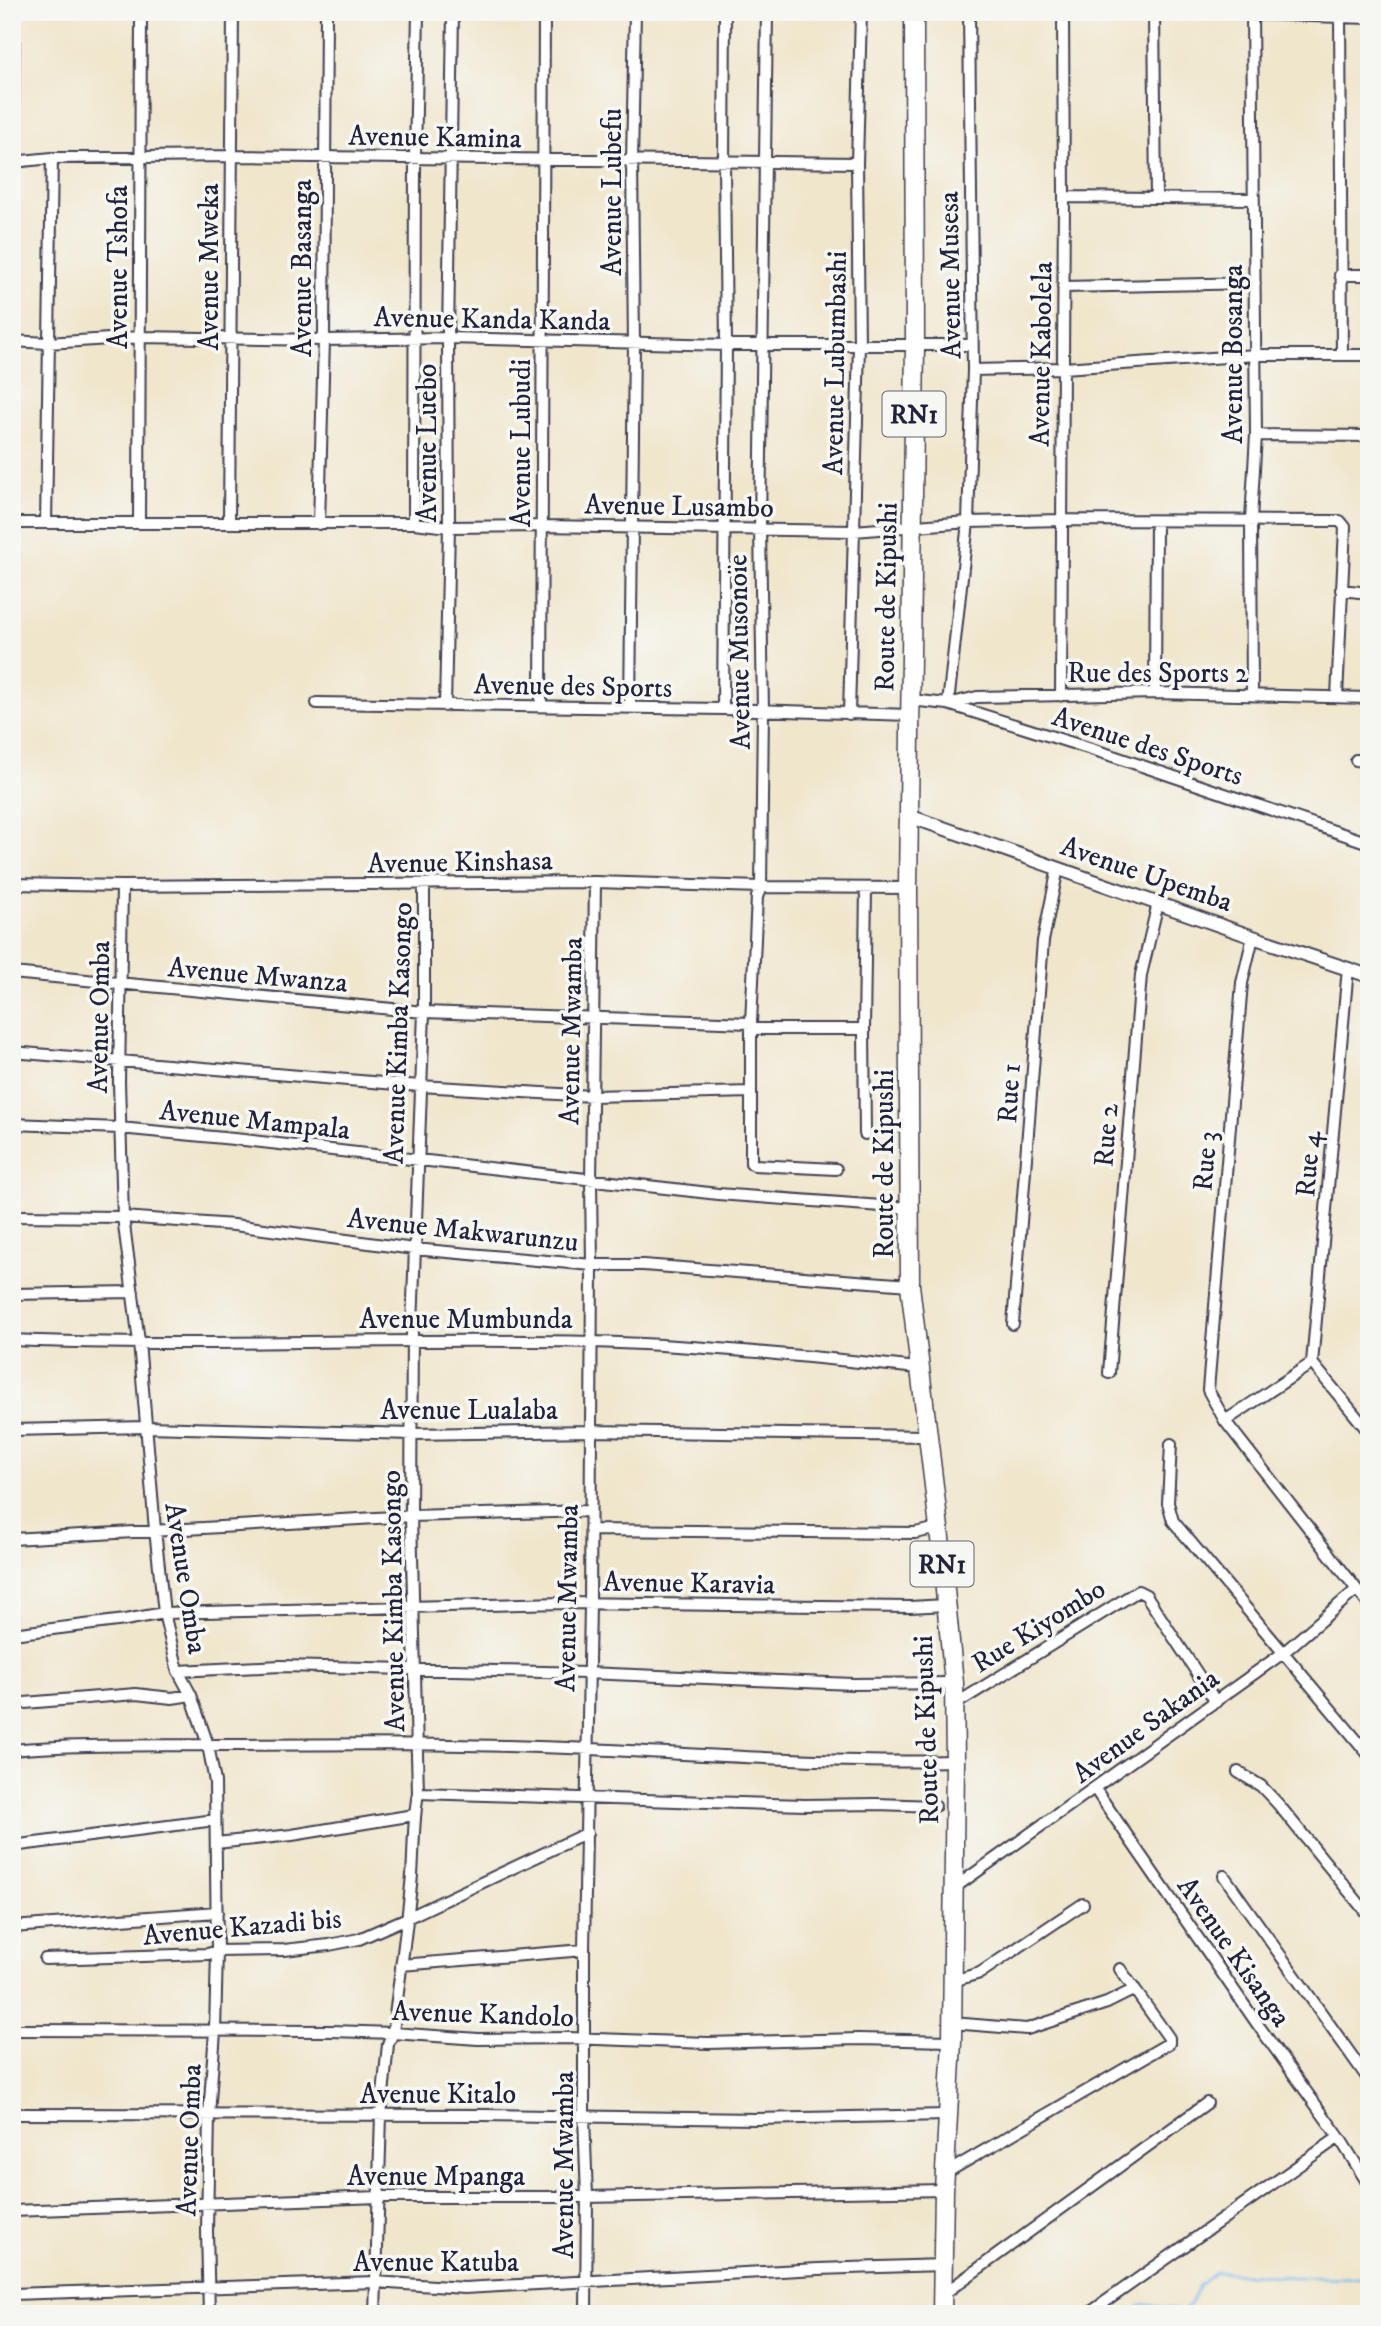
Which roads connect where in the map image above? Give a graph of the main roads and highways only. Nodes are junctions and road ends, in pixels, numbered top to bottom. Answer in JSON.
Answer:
{"nodes":[{"id":1,"x":914,"y":12,"type":"edge"},
{"id":2,"x":942,"y":2314,"type":"edge"}],
"edges":[{"from":1,"to":2,"type":"highway","name":"Route de Kipushi","number":"RN1"}]}
